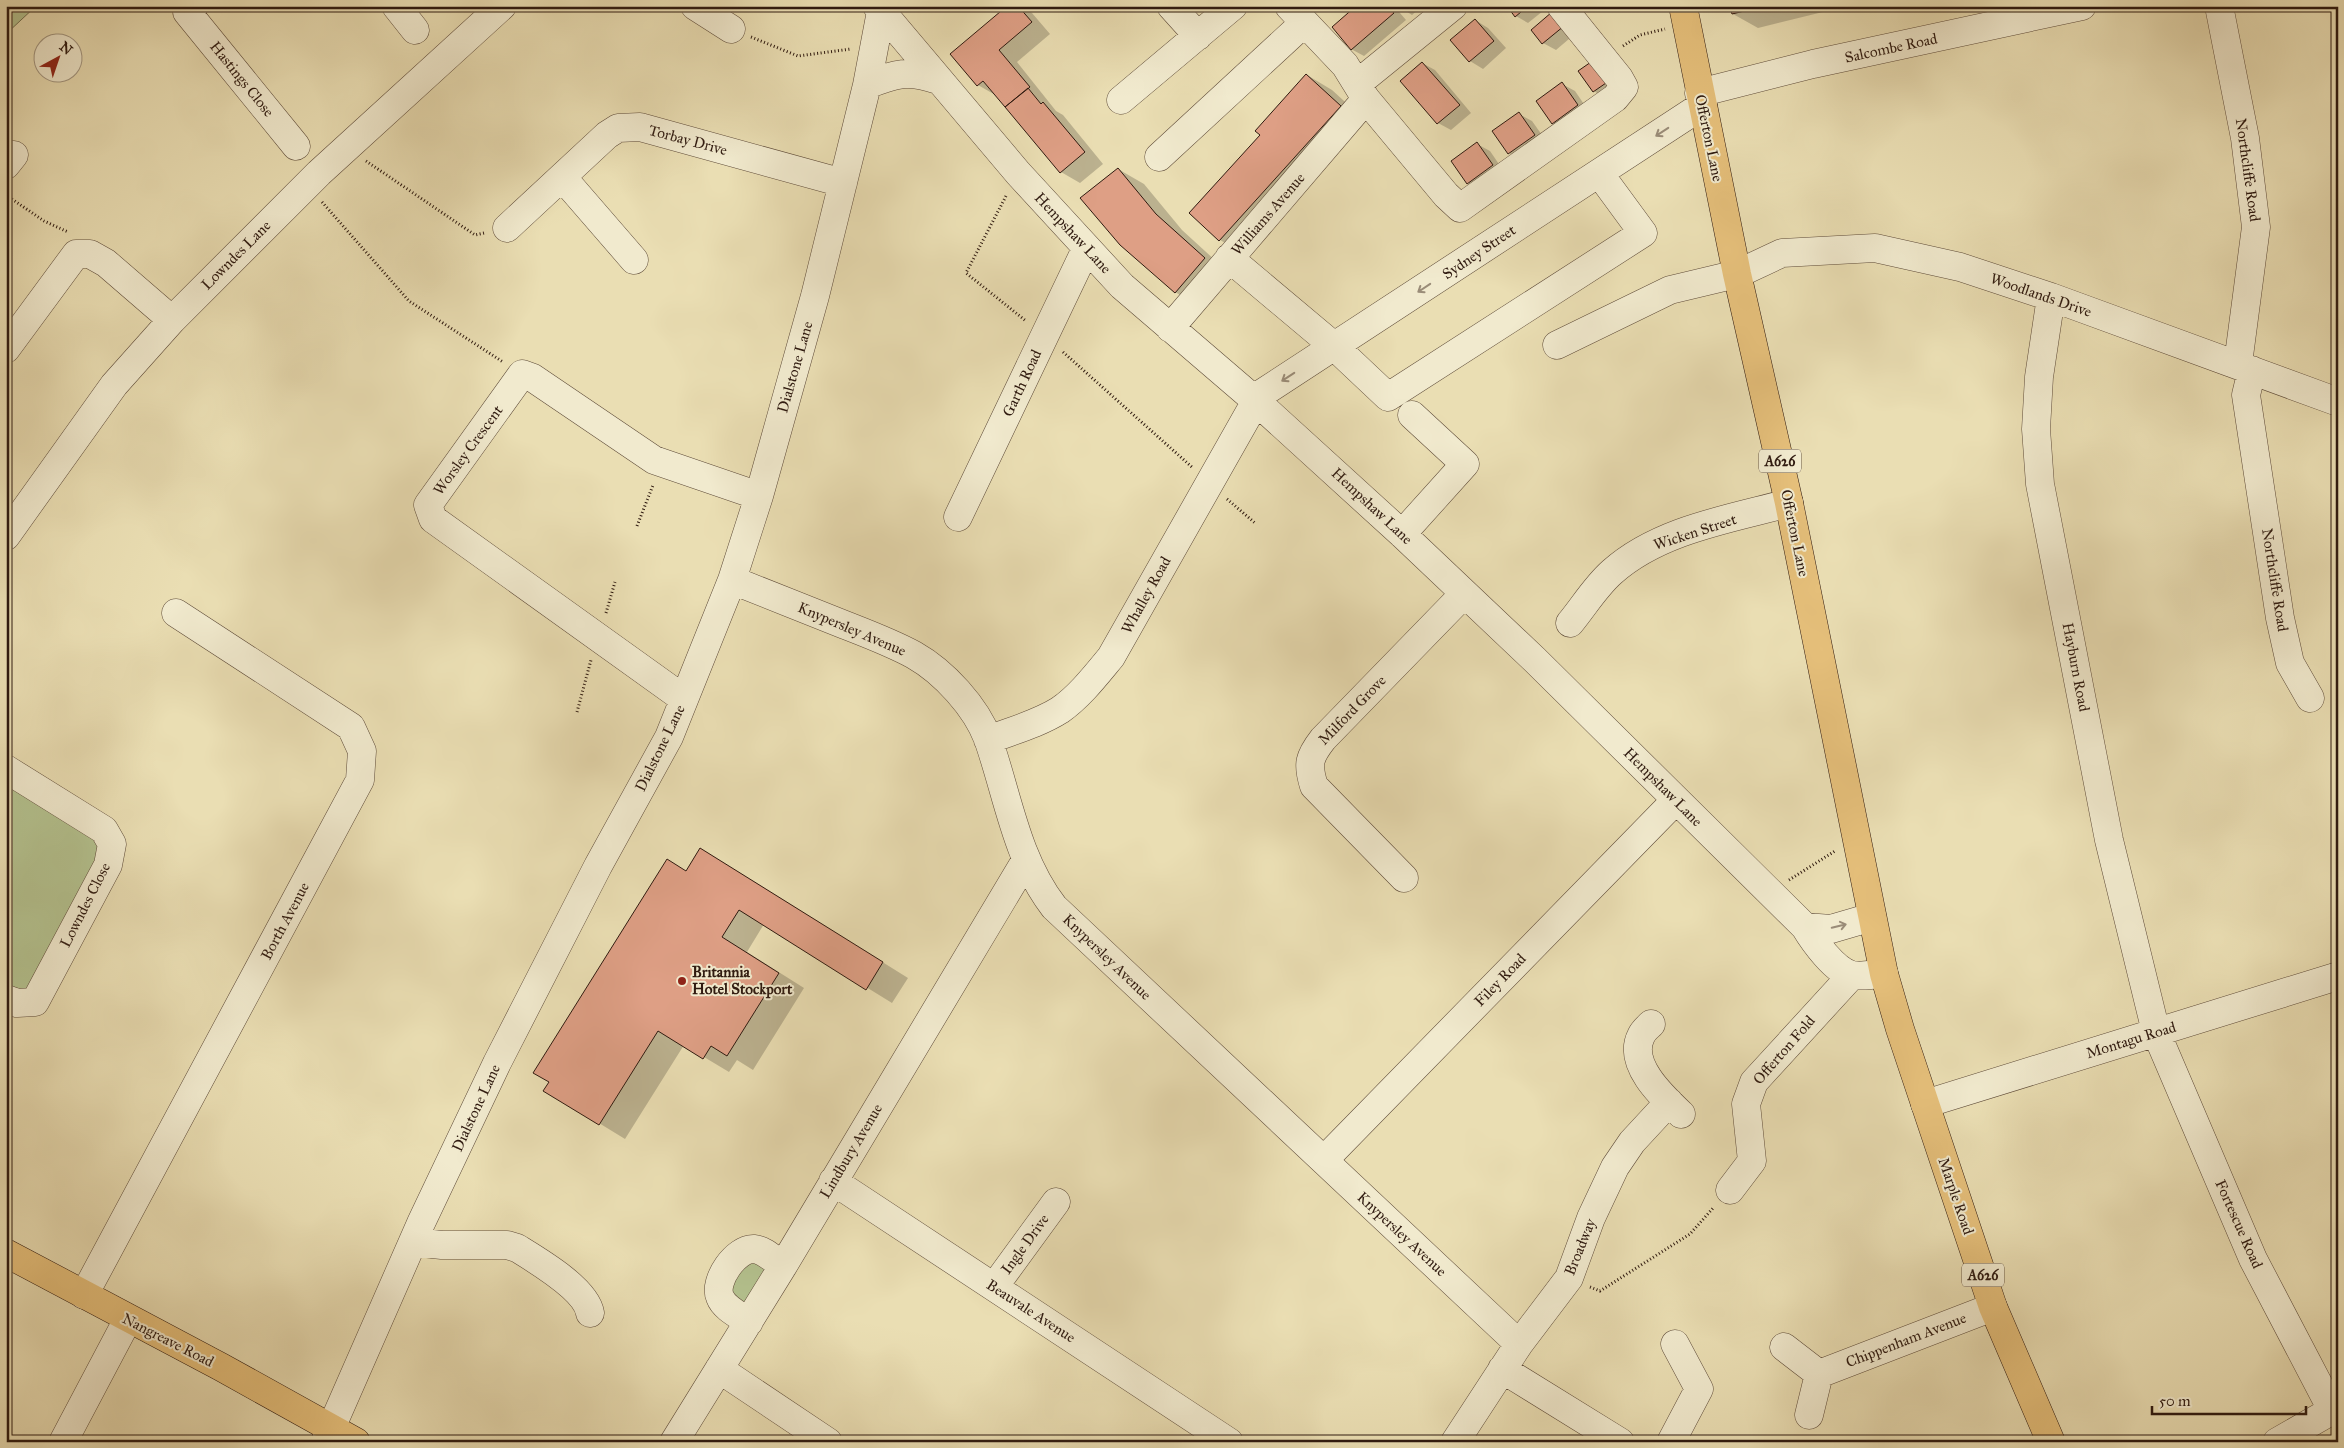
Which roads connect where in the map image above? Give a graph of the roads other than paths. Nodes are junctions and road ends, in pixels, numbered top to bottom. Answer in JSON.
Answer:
{"nodes":[{"id":1,"x":396,"y":6,"type":"edge"},
{"id":2,"x":502,"y":6,"type":"edge"},
{"id":3,"x":696,"y":6,"type":"edge"},
{"id":4,"x":1171,"y":6,"type":"edge"},
{"id":5,"x":1233,"y":6,"type":"edge"},
{"id":6,"x":1453,"y":6,"type":"edge"},
{"id":7,"x":1561,"y":6,"type":"edge"},
{"id":8,"x":2082,"y":6,"type":"edge"},
{"id":9,"x":2219,"y":6,"type":"edge"},
{"id":10,"x":880,"y":8,"type":"edge"},
{"id":11,"x":191,"y":9,"type":"edge"},
{"id":12,"x":1297,"y":14,"type":"edge"},
{"id":13,"x":1679,"y":16,"type":"edge"},
{"id":14,"x":731,"y":29,"type":"road end"},
{"id":15,"x":415,"y":30,"type":"dead end"},
{"id":16,"x":1198,"y":36,"type":"junction"},
{"id":17,"x":938,"y":80,"type":"junction"},
{"id":18,"x":867,"y":85,"type":"junction"},
{"id":19,"x":1362,"y":92,"type":"junction"},
{"id":20,"x":1701,"y":99,"type":"junction"},
{"id":21,"x":1121,"y":100,"type":"dead end"},
{"id":22,"x":296,"y":146,"type":"dead end"},
{"id":23,"x":1159,"y":157,"type":"dead end"},
{"id":24,"x":1599,"y":173,"type":"junction"},
{"id":25,"x":563,"y":178,"type":"junction"},
{"id":26,"x":843,"y":183,"type":"junction"},
{"id":27,"x":507,"y":228,"type":"road end"},
{"id":28,"x":1086,"y":249,"type":"junction"},
{"id":29,"x":1229,"y":258,"type":"junction"},
{"id":30,"x":634,"y":260,"type":"dead end"},
{"id":31,"x":1737,"y":274,"type":"junction"},
{"id":32,"x":2051,"y":298,"type":"junction"},
{"id":33,"x":172,"y":320,"type":"junction"},
{"id":34,"x":1170,"y":328,"type":"junction"},
{"id":35,"x":1557,"y":345,"type":"dead end"},
{"id":36,"x":1335,"y":347,"type":"junction"},
{"id":37,"x":6,"y":349,"type":"edge"},
{"id":38,"x":2244,"y":367,"type":"junction"},
{"id":39,"x":1256,"y":401,"type":"junction"},
{"id":40,"x":2338,"y":402,"type":"edge"},
{"id":41,"x":1412,"y":415,"type":"dead end"},
{"id":42,"x":759,"y":496,"type":"junction"},
{"id":43,"x":1789,"y":503,"type":"junction"},
{"id":44,"x":958,"y":517,"type":"dead end"},
{"id":45,"x":1402,"y":534,"type":"junction"},
{"id":46,"x":6,"y":536,"type":"edge"},
{"id":47,"x":732,"y":580,"type":"junction"},
{"id":48,"x":1464,"y":594,"type":"junction"},
{"id":49,"x":176,"y":613,"type":"dead end"},
{"id":50,"x":1570,"y":623,"type":"dead end"},
{"id":51,"x":2310,"y":698,"type":"dead end"},
{"id":52,"x":684,"y":699,"type":"junction"},
{"id":53,"x":988,"y":740,"type":"junction"},
{"id":54,"x":6,"y":769,"type":"edge"},
{"id":55,"x":1676,"y":800,"type":"junction"},
{"id":56,"x":1026,"y":860,"type":"junction"},
{"id":57,"x":1404,"y":878,"type":"dead end"},
{"id":58,"x":1872,"y":917,"type":"junction"},
{"id":59,"x":1805,"y":928,"type":"junction"},
{"id":60,"x":1877,"y":944,"type":"joint"},
{"id":61,"x":1884,"y":974,"type":"junction"},
{"id":62,"x":1852,"y":975,"type":"junction"},
{"id":63,"x":2338,"y":976,"type":"edge"},
{"id":64,"x":6,"y":999,"type":"edge"},
{"id":65,"x":1651,"y":1024,"type":"dead end"},
{"id":66,"x":2156,"y":1032,"type":"junction"},
{"id":67,"x":1925,"y":1104,"type":"junction"},
{"id":68,"x":1324,"y":1160,"type":"junction"},
{"id":69,"x":833,"y":1180,"type":"junction"},
{"id":70,"x":1730,"y":1190,"type":"road end"},
{"id":71,"x":1056,"y":1202,"type":"dead end"},
{"id":72,"x":413,"y":1242,"type":"junction"},
{"id":73,"x":6,"y":1253,"type":"edge"},
{"id":74,"x":783,"y":1266,"type":"junction"},
{"id":75,"x":994,"y":1287,"type":"junction"},
{"id":76,"x":84,"y":1295,"type":"junction"},
{"id":77,"x":1994,"y":1307,"type":"junction"},
{"id":78,"x":590,"y":1313,"type":"dead end"},
{"id":79,"x":128,"y":1319,"type":"junction"},
{"id":80,"x":749,"y":1322,"type":"junction"},
{"id":81,"x":1519,"y":1344,"type":"junction"},
{"id":82,"x":1675,"y":1344,"type":"dead end"},
{"id":83,"x":1784,"y":1347,"type":"dead end"},
{"id":84,"x":719,"y":1369,"type":"junction"},
{"id":85,"x":1502,"y":1369,"type":"junction"},
{"id":86,"x":1819,"y":1374,"type":"junction"},
{"id":87,"x":2335,"y":1408,"type":"edge"},
{"id":88,"x":1809,"y":1415,"type":"dead end"},
{"id":89,"x":328,"y":1434,"type":"edge"},
{"id":90,"x":63,"y":1442,"type":"edge"},
{"id":91,"x":356,"y":1442,"type":"edge"},
{"id":92,"x":674,"y":1442,"type":"edge"},
{"id":93,"x":828,"y":1442,"type":"edge"},
{"id":94,"x":1229,"y":1442,"type":"edge"},
{"id":95,"x":1455,"y":1442,"type":"edge"},
{"id":96,"x":1620,"y":1442,"type":"edge"},
{"id":97,"x":1671,"y":1442,"type":"edge"},
{"id":98,"x":2051,"y":1442,"type":"edge"},
{"id":99,"x":2277,"y":1442,"type":"edge"}],
"edges":[{"from":1,"to":15,"type":"street"},
{"from":2,"to":33,"type":"street","name":"Lowndes Lane"},
{"from":3,"to":14,"type":"street"},
{"from":4,"to":16,"type":"street"},
{"from":5,"to":16,"type":"street"},
{"from":6,"to":19,"type":"street","name":"Williams Avenue"},
{"from":7,"to":19,"type":"street"},
{"from":8,"to":20,"type":"street","name":"Salcombe Road"},
{"from":9,"to":38,"type":"street","name":"Northcliffe Road"},
{"from":10,"to":17,"type":"street","name":"Hempshaw Lane"},
{"from":10,"to":18,"type":"street","name":"Dialstone Lane"},
{"from":11,"to":22,"type":"street","name":"Hastings Close"},
{"from":12,"to":19,"type":"street"},
{"from":12,"to":23,"type":"street"},
{"from":13,"to":20,"type":"main road","name":"Offerton Lane","number":"A626"},
{"from":16,"to":21,"type":"street"},
{"from":17,"to":18,"type":"street"},
{"from":17,"to":28,"type":"street","name":"Hempshaw Lane"},
{"from":18,"to":26,"type":"street","name":"Dialstone Lane"},
{"from":19,"to":29,"type":"street","name":"Williams Avenue"},
{"from":20,"to":24,"type":"street","name":"Sydney Street","one_way":true},
{"from":20,"to":31,"type":"main road","name":"Offerton Lane","number":"A626"},
{"from":24,"to":36,"type":"street","name":"Sydney Street","one_way":true},
{"from":24,"to":36,"type":"street"},
{"from":25,"to":26,"type":"street","name":"Torbay Drive"},
{"from":25,"to":27,"type":"street","name":"Torbay Drive"},
{"from":25,"to":30,"type":"street"},
{"from":26,"to":42,"type":"street","name":"Dialstone Lane"},
{"from":28,"to":34,"type":"street","name":"Hempshaw Lane"},
{"from":28,"to":44,"type":"street","name":"Garth Road"},
{"from":29,"to":34,"type":"street","name":"Williams Avenue"},
{"from":29,"to":36,"type":"street"},
{"from":31,"to":32,"type":"street","name":"Woodlands Drive"},
{"from":31,"to":35,"type":"street","name":"Woodlands Drive"},
{"from":31,"to":43,"type":"main road","name":"Offerton Lane","number":"A626"},
{"from":32,"to":38,"type":"street","name":"Woodlands Drive"},
{"from":32,"to":66,"type":"street","name":"Hayburn Road"},
{"from":33,"to":37,"type":"street"},
{"from":33,"to":46,"type":"street","name":"Lowndes Lane"},
{"from":34,"to":39,"type":"street","name":"Hempshaw Lane"},
{"from":36,"to":39,"type":"street","name":"Sydney Street","one_way":true},
{"from":38,"to":40,"type":"street","name":"Woodlands Drive"},
{"from":38,"to":51,"type":"street","name":"Northcliffe Road"},
{"from":39,"to":45,"type":"street","name":"Hempshaw Lane"},
{"from":39,"to":53,"type":"street","name":"Whalley Road"},
{"from":41,"to":45,"type":"street"},
{"from":42,"to":47,"type":"street","name":"Dialstone Lane"},
{"from":42,"to":52,"type":"street","name":"Worsley Crescent"},
{"from":43,"to":50,"type":"street","name":"Wicken Street"},
{"from":43,"to":58,"type":"main road","name":"Offerton Lane","number":"A626"},
{"from":45,"to":48,"type":"street","name":"Hempshaw Lane"},
{"from":47,"to":52,"type":"street","name":"Dialstone Lane"},
{"from":47,"to":53,"type":"street","name":"Knypersley Avenue"},
{"from":48,"to":55,"type":"street","name":"Hempshaw Lane"},
{"from":48,"to":57,"type":"street","name":"Milford Grove"},
{"from":49,"to":76,"type":"street","name":"Borth Avenue"},
{"from":52,"to":72,"type":"street","name":"Dialstone Lane"},
{"from":53,"to":56,"type":"street","name":"Knypersley Avenue"},
{"from":54,"to":64,"type":"street","name":"Lowndes Close"},
{"from":55,"to":59,"type":"street","name":"Hempshaw Lane"},
{"from":55,"to":68,"type":"street","name":"Filey Road"},
{"from":56,"to":68,"type":"street","name":"Knypersley Avenue"},
{"from":56,"to":69,"type":"street","name":"Lindbury Avenue"},
{"from":59,"to":58,"type":"street","one_way":true},
{"from":58,"to":60,"type":"main road","name":"Offerton Lane","number":"A626"},
{"from":59,"to":62,"type":"street","name":"Hempshaw Lane"},
{"from":60,"to":61,"type":"main road","name":"Marple Road","number":"A626"},
{"from":61,"to":62,"type":"street"},
{"from":61,"to":67,"type":"main road","name":"Marple Road","number":"A626"},
{"from":62,"to":70,"type":"street","name":"Offerton Fold"},
{"from":63,"to":66,"type":"street","name":"Montagu Road"},
{"from":65,"to":81,"type":"street","name":"Broadway"},
{"from":66,"to":67,"type":"street","name":"Montagu Road"},
{"from":66,"to":87,"type":"street","name":"Fortescue Road"},
{"from":67,"to":77,"type":"main road","name":"Marple Road","number":"A626"},
{"from":68,"to":81,"type":"street","name":"Knypersley Avenue"},
{"from":69,"to":74,"type":"street","name":"Lindbury Avenue"},
{"from":69,"to":75,"type":"street","name":"Beauvale Avenue"},
{"from":71,"to":75,"type":"street","name":"Ingle Drive"},
{"from":72,"to":78,"type":"street"},
{"from":72,"to":89,"type":"street","name":"Dialstone Lane"},
{"from":73,"to":76,"type":"main road","name":"Nangreave Road"},
{"from":74,"to":80,"type":"street","name":"Lindbury Avenue"},
{"from":74,"to":80,"type":"street"},
{"from":75,"to":94,"type":"street","name":"Beauvale Avenue"},
{"from":76,"to":79,"type":"main road","name":"Nangreave Road"},
{"from":77,"to":86,"type":"street","name":"Chippenham Avenue"},
{"from":77,"to":98,"type":"main road","name":"Marple Road","number":"A626"},
{"from":79,"to":89,"type":"main road","name":"Nangreave Road"},
{"from":79,"to":90,"type":"street"},
{"from":80,"to":84,"type":"street","name":"Lindbury Avenue"},
{"from":81,"to":85,"type":"street","name":"Broadway"},
{"from":82,"to":97,"type":"street"},
{"from":83,"to":86,"type":"street"},
{"from":84,"to":92,"type":"street","name":"Lindbury Avenue"},
{"from":84,"to":93,"type":"street"},
{"from":85,"to":95,"type":"street","name":"Broadway"},
{"from":85,"to":96,"type":"street"},
{"from":86,"to":88,"type":"street"},
{"from":87,"to":99,"type":"street"},
{"from":89,"to":91,"type":"main road","name":"Nangreave Road"}]}
